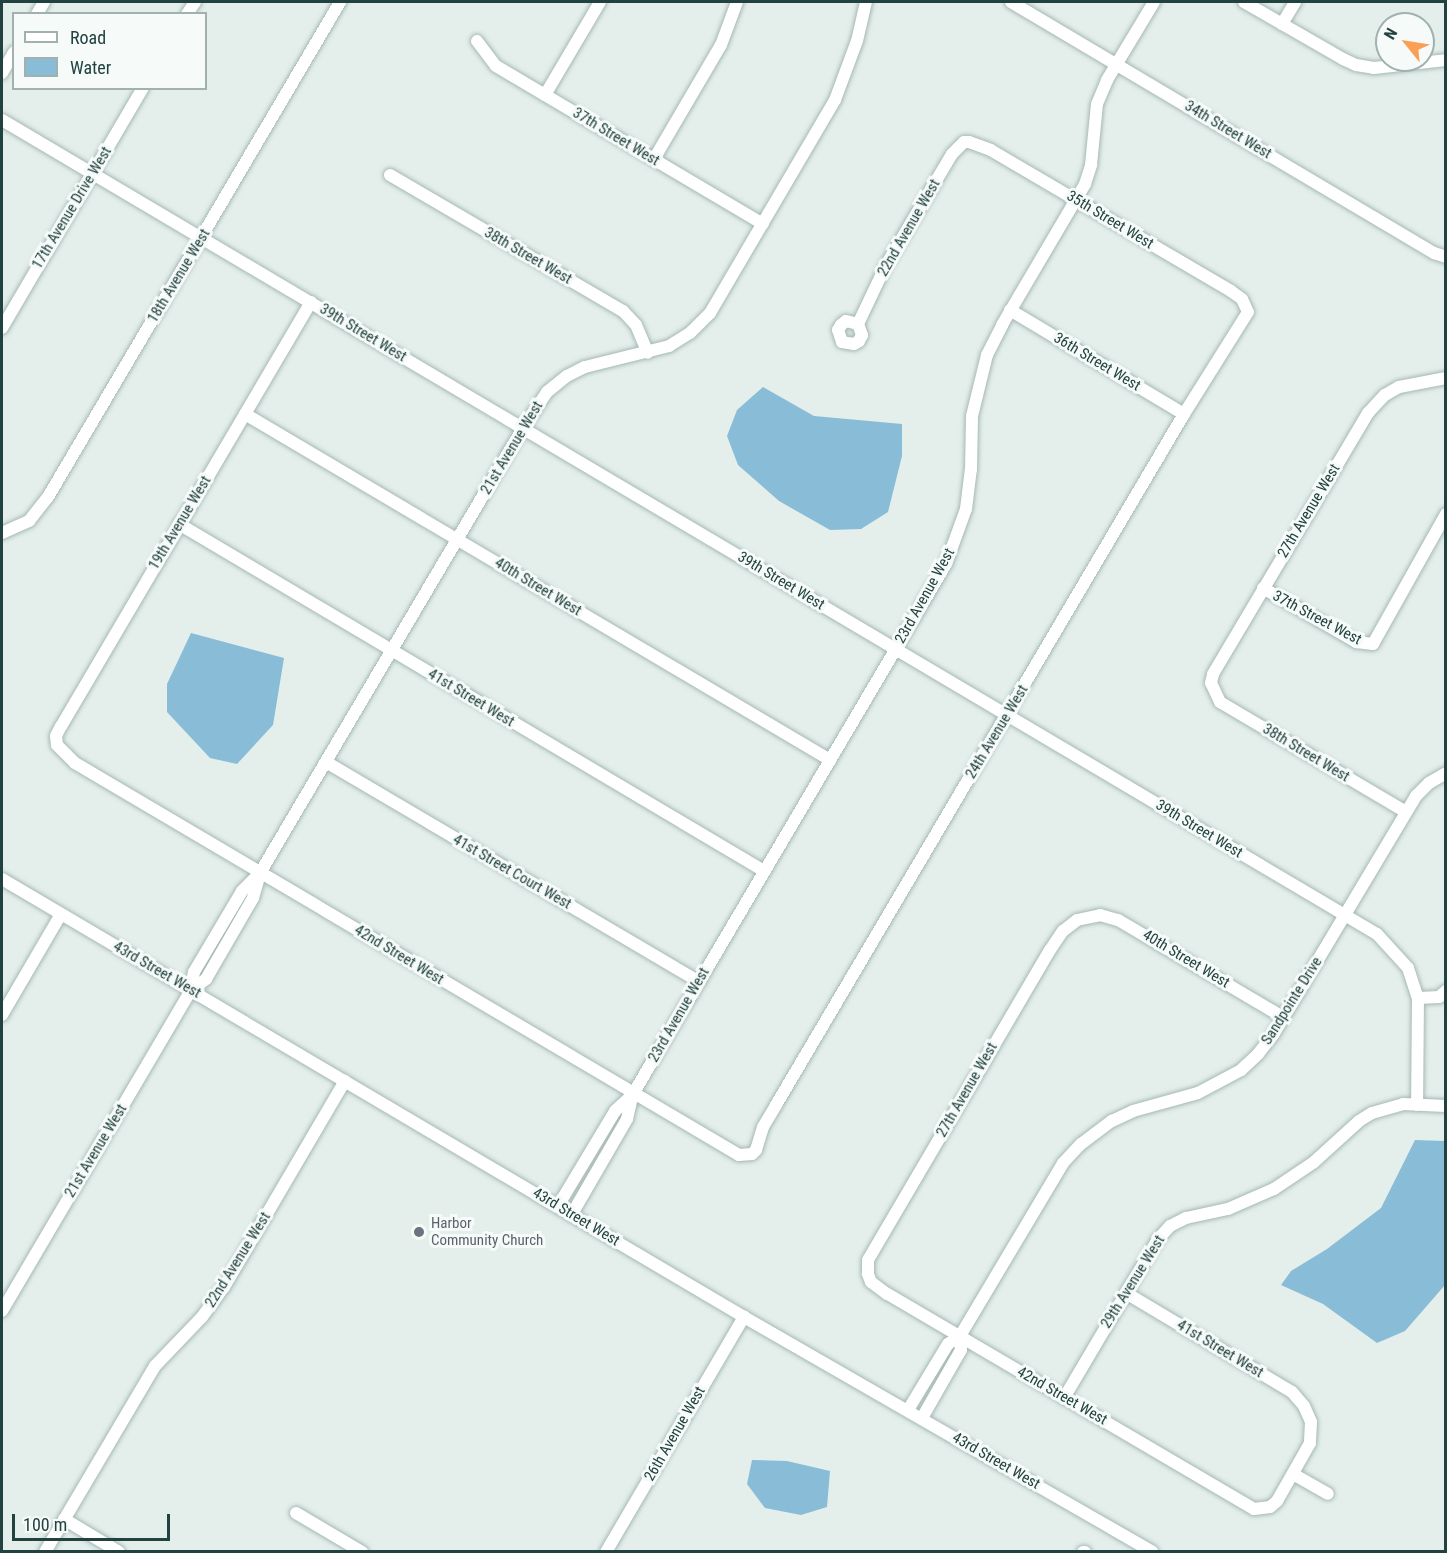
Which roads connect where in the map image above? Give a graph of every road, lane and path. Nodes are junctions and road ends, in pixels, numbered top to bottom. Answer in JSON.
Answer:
{"nodes":[{"id":1,"x":340,"y":2,"type":"edge"},
{"id":2,"x":600,"y":2,"type":"edge"},
{"id":3,"x":737,"y":2,"type":"edge"},
{"id":4,"x":866,"y":2,"type":"edge"},
{"id":5,"x":1011,"y":2,"type":"edge"},
{"id":6,"x":1154,"y":2,"type":"edge"},
{"id":7,"x":1244,"y":2,"type":"edge"},
{"id":8,"x":1295,"y":2,"type":"edge"},
{"id":9,"x":1282,"y":24,"type":"junction"},
{"id":10,"x":477,"y":41,"type":"dead end"},
{"id":11,"x":12,"y":56,"type":"edge"},
{"id":12,"x":1446,"y":60,"type":"edge"},
{"id":13,"x":1116,"y":64,"type":"junction"},
{"id":14,"x":2,"y":73,"type":"edge"},
{"id":15,"x":142,"y":90,"type":"edge"},
{"id":16,"x":545,"y":95,"type":"junction"},
{"id":17,"x":2,"y":120,"type":"edge"},
{"id":18,"x":969,"y":142,"type":"joint"},
{"id":19,"x":654,"y":159,"type":"junction"},
{"id":20,"x":93,"y":174,"type":"junction"},
{"id":21,"x":390,"y":176,"type":"dead end"},
{"id":22,"x":1076,"y":200,"type":"junction"},
{"id":23,"x":763,"y":224,"type":"junction"},
{"id":24,"x":201,"y":238,"type":"junction"},
{"id":25,"x":1446,"y":257,"type":"edge"},
{"id":26,"x":311,"y":302,"type":"junction"},
{"id":27,"x":1247,"y":306,"type":"joint"},
{"id":28,"x":1010,"y":310,"type":"junction"},
{"id":29,"x":858,"y":324,"type":"dead end"},
{"id":30,"x":2,"y":328,"type":"edge"},
{"id":31,"x":648,"y":353,"type":"junction"},
{"id":32,"x":1446,"y":378,"type":"edge"},
{"id":33,"x":245,"y":414,"type":"junction"},
{"id":34,"x":1185,"y":414,"type":"junction"},
{"id":35,"x":523,"y":428,"type":"junction"},
{"id":36,"x":1446,"y":514,"type":"edge"},
{"id":37,"x":180,"y":524,"type":"junction"},
{"id":38,"x":2,"y":533,"type":"edge"},
{"id":39,"x":458,"y":539,"type":"junction"},
{"id":40,"x":1263,"y":588,"type":"junction"},
{"id":41,"x":896,"y":649,"type":"junction"},
{"id":42,"x":392,"y":651,"type":"junction"},
{"id":43,"x":1212,"y":688,"type":"joint"},
{"id":44,"x":1007,"y":715,"type":"junction"},
{"id":45,"x":57,"y":746,"type":"joint"},
{"id":46,"x":830,"y":760,"type":"junction"},
{"id":47,"x":326,"y":762,"type":"junction"},
{"id":48,"x":1446,"y":773,"type":"edge"},
{"id":49,"x":1406,"y":812,"type":"junction"},
{"id":50,"x":764,"y":871,"type":"junction"},
{"id":51,"x":260,"y":873,"type":"junction"},
{"id":52,"x":2,"y":879,"type":"edge"},
{"id":53,"x":61,"y":914,"type":"junction"},
{"id":54,"x":1345,"y":915,"type":"junction"},
{"id":55,"x":1084,"y":918,"type":"joint"},
{"id":56,"x":699,"y":981,"type":"junction"},
{"id":57,"x":191,"y":990,"type":"junction"},
{"id":58,"x":1446,"y":991,"type":"edge"},
{"id":59,"x":1418,"y":998,"type":"junction"},
{"id":60,"x":2,"y":1015,"type":"edge"},
{"id":61,"x":1283,"y":1017,"type":"junction"},
{"id":62,"x":345,"y":1081,"type":"junction"},
{"id":63,"x":633,"y":1094,"type":"junction"},
{"id":64,"x":1418,"y":1105,"type":"junction"},
{"id":65,"x":1446,"y":1106,"type":"edge"},
{"id":66,"x":746,"y":1154,"type":"joint"},
{"id":67,"x":558,"y":1206,"type":"junction"},
{"id":68,"x":572,"y":1214,"type":"junction"},
{"id":69,"x":868,"y":1274,"type":"joint"},
{"id":70,"x":1126,"y":1293,"type":"junction"},
{"id":71,"x":2,"y":1311,"type":"edge"},
{"id":72,"x":744,"y":1317,"type":"junction"},
{"id":73,"x":960,"y":1336,"type":"junction"},
{"id":74,"x":1064,"y":1398,"type":"junction"},
{"id":75,"x":908,"y":1410,"type":"junction"},
{"id":76,"x":922,"y":1418,"type":"junction"},
{"id":77,"x":1293,"y":1474,"type":"junction"},
{"id":78,"x":1328,"y":1494,"type":"dead end"},
{"id":79,"x":296,"y":1513,"type":"dead end"},
{"id":80,"x":64,"y":1519,"type":"junction"},
{"id":81,"x":45,"y":1551,"type":"edge"},
{"id":82,"x":119,"y":1551,"type":"edge"},
{"id":83,"x":362,"y":1551,"type":"edge"},
{"id":84,"x":606,"y":1551,"type":"edge"},
{"id":85,"x":1152,"y":1551,"type":"edge"}],
"edges":[{"from":1,"to":24,"type":"street","name":"18th Avenue West"},
{"from":2,"to":16,"type":"street"},
{"from":3,"to":19,"type":"street"},
{"from":4,"to":23,"type":"street","name":"21st Avenue West"},
{"from":5,"to":13,"type":"street","name":"34th Street West"},
{"from":6,"to":13,"type":"street","name":"23rd Avenue West"},
{"from":7,"to":9,"type":"street"},
{"from":8,"to":9,"type":"street"},
{"from":9,"to":12,"type":"street"},
{"from":10,"to":16,"type":"street","name":"37th Street West"},
{"from":11,"to":14,"type":"street"},
{"from":13,"to":22,"type":"street","name":"23rd Avenue West"},
{"from":13,"to":25,"type":"street","name":"34th Street West"},
{"from":15,"to":20,"type":"street","name":"17th Avenue Drive West"},
{"from":16,"to":19,"type":"street","name":"37th Street West"},
{"from":17,"to":20,"type":"street","name":"39th Street West"},
{"from":18,"to":22,"type":"street","name":"35th Street West"},
{"from":18,"to":29,"type":"street","name":"22nd Avenue West"},
{"from":19,"to":23,"type":"street","name":"37th Street West"},
{"from":20,"to":24,"type":"street","name":"39th Street West"},
{"from":20,"to":30,"type":"street","name":"17th Avenue Drive West"},
{"from":21,"to":31,"type":"street","name":"38th Street West"},
{"from":22,"to":27,"type":"street","name":"35th Street West"},
{"from":22,"to":28,"type":"street","name":"23rd Avenue West"},
{"from":23,"to":31,"type":"street","name":"21st Avenue West"},
{"from":24,"to":26,"type":"street","name":"39th Street West"},
{"from":24,"to":38,"type":"street","name":"18th Avenue West"},
{"from":26,"to":33,"type":"street","name":"19th Avenue West"},
{"from":26,"to":35,"type":"street","name":"39th Street West"},
{"from":27,"to":34,"type":"street","name":"24th Avenue West"},
{"from":28,"to":34,"type":"street","name":"36th Street West"},
{"from":28,"to":41,"type":"street","name":"23rd Avenue West"},
{"from":31,"to":35,"type":"street","name":"21st Avenue West"},
{"from":32,"to":40,"type":"street","name":"27th Avenue West"},
{"from":33,"to":37,"type":"street","name":"19th Avenue West"},
{"from":33,"to":39,"type":"street","name":"40th Street West"},
{"from":34,"to":44,"type":"street","name":"24th Avenue West"},
{"from":35,"to":39,"type":"street","name":"21st Avenue West"},
{"from":35,"to":41,"type":"street","name":"39th Street West"},
{"from":36,"to":40,"type":"street","name":"37th Street West"},
{"from":37,"to":42,"type":"street","name":"41st Street West"},
{"from":37,"to":45,"type":"street","name":"19th Avenue West"},
{"from":39,"to":42,"type":"street","name":"21st Avenue West"},
{"from":39,"to":46,"type":"street","name":"40th Street West"},
{"from":40,"to":43,"type":"street","name":"27th Avenue West"},
{"from":41,"to":44,"type":"street","name":"39th Street West"},
{"from":41,"to":46,"type":"street","name":"23rd Avenue West"},
{"from":42,"to":47,"type":"street","name":"21st Avenue West"},
{"from":42,"to":50,"type":"street","name":"41st Street West"},
{"from":43,"to":49,"type":"street","name":"38th Street West"},
{"from":44,"to":54,"type":"street","name":"39th Street West"},
{"from":44,"to":66,"type":"street","name":"24th Avenue West"},
{"from":45,"to":51,"type":"street","name":"42nd Street West"},
{"from":46,"to":50,"type":"street","name":"23rd Avenue West"},
{"from":47,"to":51,"type":"street","name":"21st Avenue West"},
{"from":47,"to":56,"type":"street","name":"41st Street Court West"},
{"from":48,"to":49,"type":"street","name":"Sandpointe Drive"},
{"from":49,"to":54,"type":"street","name":"Sandpointe Drive"},
{"from":50,"to":56,"type":"street","name":"23rd Avenue West"},
{"from":51,"to":57,"type":"street","name":"21st Avenue West"},
{"from":51,"to":63,"type":"street","name":"42nd Street West"},
{"from":52,"to":53,"type":"street","name":"43rd Street West"},
{"from":53,"to":57,"type":"street","name":"43rd Street West"},
{"from":53,"to":60,"type":"street"},
{"from":54,"to":59,"type":"street","name":"39th Street West"},
{"from":54,"to":61,"type":"street","name":"Sandpointe Drive"},
{"from":55,"to":61,"type":"street","name":"40th Street West"},
{"from":55,"to":69,"type":"street","name":"27th Avenue West"},
{"from":56,"to":63,"type":"street","name":"23rd Avenue West"},
{"from":57,"to":62,"type":"street","name":"43rd Street West"},
{"from":57,"to":71,"type":"street","name":"21st Avenue West"},
{"from":58,"to":59,"type":"street"},
{"from":59,"to":64,"type":"street","name":"39th Street West"},
{"from":61,"to":73,"type":"street","name":"Sandpointe Drive"},
{"from":62,"to":67,"type":"street","name":"43rd Street West"},
{"from":62,"to":80,"type":"street","name":"22nd Avenue West"},
{"from":63,"to":66,"type":"street","name":"42nd Street West"},
{"from":63,"to":67,"type":"street","name":"23rd Avenue West"},
{"from":63,"to":68,"type":"street","name":"23rd Avenue West"},
{"from":64,"to":65,"type":"street"},
{"from":64,"to":70,"type":"street","name":"29th Avenue West"},
{"from":67,"to":68,"type":"street","name":"43rd Street West"},
{"from":68,"to":72,"type":"street","name":"43rd Street West"},
{"from":69,"to":73,"type":"street","name":"42nd Street West"},
{"from":70,"to":74,"type":"street","name":"29th Avenue West"},
{"from":70,"to":77,"type":"street","name":"41st Street West"},
{"from":72,"to":75,"type":"street","name":"43rd Street West"},
{"from":72,"to":84,"type":"street","name":"26th Avenue West"},
{"from":73,"to":74,"type":"street","name":"42nd Street West"},
{"from":73,"to":75,"type":"street","name":"Sandpointe Drive"},
{"from":73,"to":76,"type":"street","name":"Sandpointe Drive"},
{"from":74,"to":77,"type":"street","name":"42nd Street West"},
{"from":75,"to":76,"type":"street","name":"43rd Street West"},
{"from":76,"to":85,"type":"street","name":"43rd Street West"},
{"from":77,"to":78,"type":"street"},
{"from":79,"to":83,"type":"street"},
{"from":80,"to":81,"type":"street","name":"22nd Avenue West"},
{"from":80,"to":82,"type":"street"}]}
